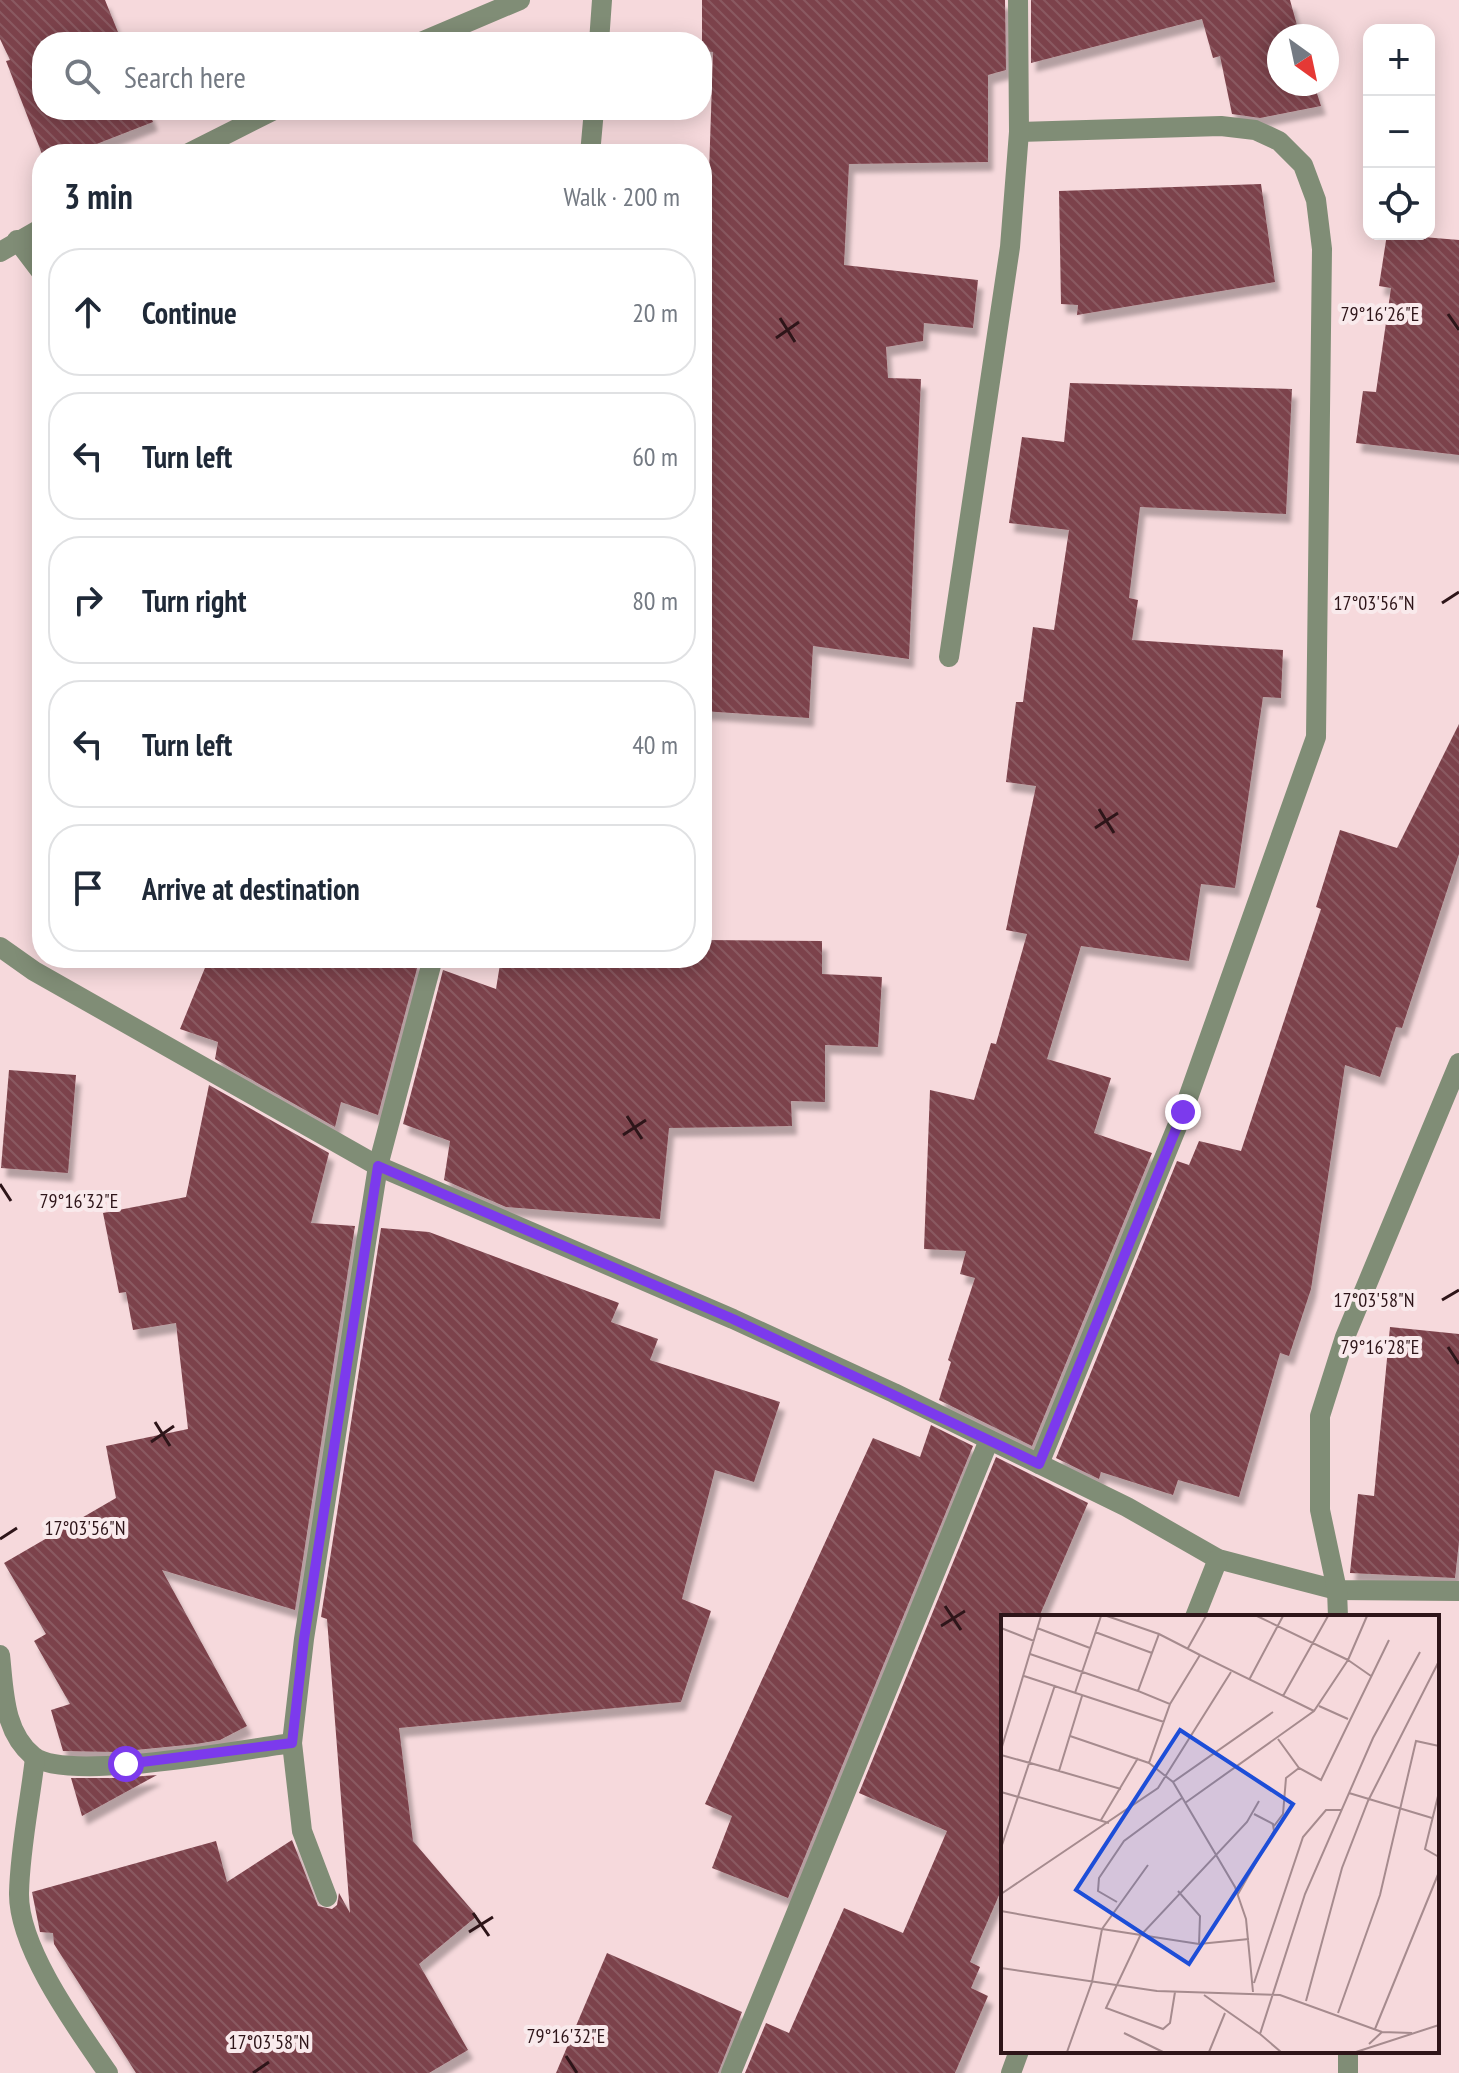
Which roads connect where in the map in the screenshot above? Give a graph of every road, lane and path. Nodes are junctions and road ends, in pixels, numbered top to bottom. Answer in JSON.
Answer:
{"nodes":[{"id":1,"x":520,"y":0,"type":"edge"},
{"id":2,"x":602,"y":0,"type":"edge"},
{"id":3,"x":1018,"y":0,"type":"edge"},
{"id":4,"x":445,"y":32,"type":"edge"},
{"id":5,"x":600,"y":32,"type":"edge"},
{"id":6,"x":254,"y":120,"type":"edge"},
{"id":7,"x":593,"y":120,"type":"edge"},
{"id":8,"x":1019,"y":132,"type":"junction"},
{"id":9,"x":207,"y":144,"type":"edge"},
{"id":10,"x":591,"y":144,"type":"edge"},
{"id":11,"x":32,"y":233,"type":"edge"},
{"id":12,"x":8,"y":246,"type":"edge"},
{"id":13,"x":32,"y":265,"type":"edge"},
{"id":14,"x":949,"y":657,"type":"dead end"},
{"id":15,"x":0,"y":947,"type":"edge"},
{"id":16,"x":430,"y":968,"type":"edge"},
{"id":17,"x":1459,"y":1063,"type":"edge"},
{"id":18,"x":378,"y":1166,"type":"junction"},
{"id":19,"x":989,"y":1440,"type":"junction"},
{"id":20,"x":1039,"y":1464,"type":"junction"},
{"id":21,"x":1218,"y":1559,"type":"junction"},
{"id":22,"x":1337,"y":1590,"type":"junction"},
{"id":23,"x":1459,"y":1591,"type":"edge"},
{"id":24,"x":1196,"y":1615,"type":"edge"},
{"id":25,"x":1338,"y":1615,"type":"edge"},
{"id":26,"x":0,"y":1655,"type":"edge"},
{"id":27,"x":292,"y":1743,"type":"junction"},
{"id":28,"x":35,"y":1758,"type":"junction"},
{"id":29,"x":327,"y":1897,"type":"dead end"},
{"id":30,"x":1018,"y":2053,"type":"edge"},
{"id":31,"x":108,"y":2073,"type":"edge"},
{"id":32,"x":731,"y":2073,"type":"edge"},
{"id":33,"x":1011,"y":2073,"type":"edge"}],
"edges":[{"from":1,"to":4,"type":"street"},
{"from":2,"to":5,"type":"street"},
{"from":3,"to":8,"type":"street"},
{"from":6,"to":9,"type":"street"},
{"from":7,"to":10,"type":"street"},
{"from":8,"to":14,"type":"street"},
{"from":8,"to":20,"type":"street"},
{"from":11,"to":12,"type":"street"},
{"from":12,"to":13,"type":"street"},
{"from":15,"to":18,"type":"street"},
{"from":16,"to":18,"type":"street"},
{"from":17,"to":22,"type":"street"},
{"from":18,"to":19,"type":"street"},
{"from":18,"to":27,"type":"street"},
{"from":19,"to":20,"type":"street"},
{"from":19,"to":32,"type":"street"},
{"from":20,"to":21,"type":"street"},
{"from":21,"to":22,"type":"street"},
{"from":21,"to":24,"type":"street"},
{"from":22,"to":23,"type":"street"},
{"from":22,"to":25,"type":"street"},
{"from":26,"to":28,"type":"street"},
{"from":27,"to":28,"type":"street"},
{"from":27,"to":29,"type":"street"},
{"from":28,"to":31,"type":"street"},
{"from":30,"to":33,"type":"street"}]}
